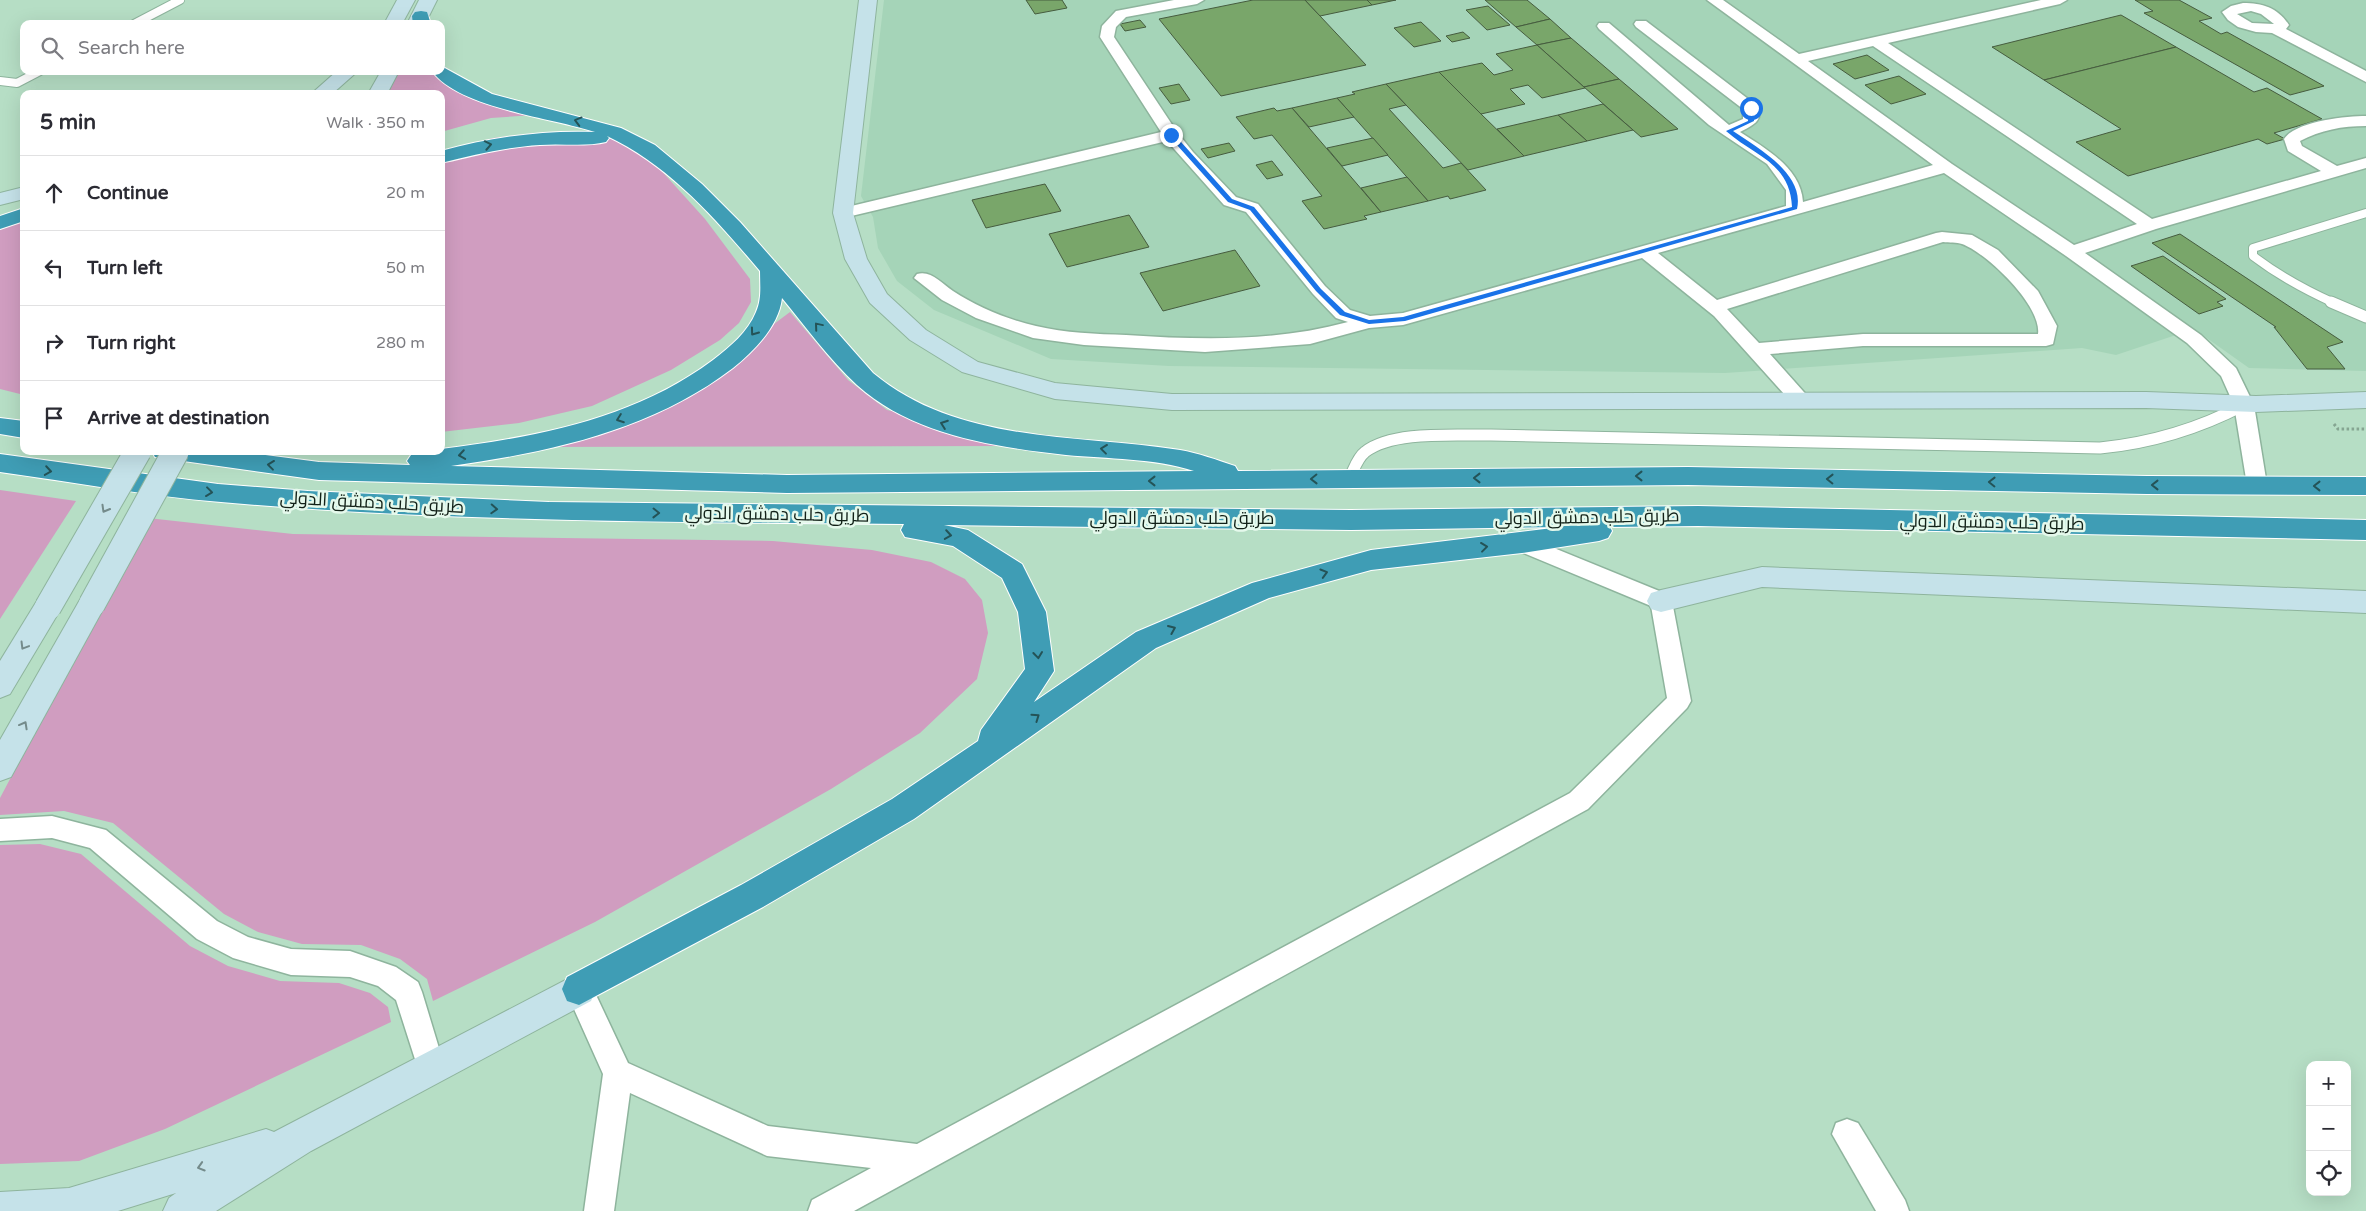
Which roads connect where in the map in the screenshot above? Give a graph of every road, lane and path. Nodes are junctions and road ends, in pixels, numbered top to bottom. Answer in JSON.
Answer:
{"nodes":[{"id":1,"x":180,"y":0,"type":"edge"},
{"id":2,"x":406,"y":0,"type":"edge"},
{"id":3,"x":428,"y":0,"type":"edge"},
{"id":4,"x":868,"y":0,"type":"edge"},
{"id":5,"x":1197,"y":0,"type":"edge"},
{"id":6,"x":1714,"y":0,"type":"edge"},
{"id":7,"x":2060,"y":0,"type":"edge"},
{"id":8,"x":142,"y":20,"type":"edge"},
{"id":9,"x":395,"y":20,"type":"edge"},
{"id":10,"x":420,"y":20,"type":"edge"},
{"id":11,"x":1641,"y":24,"type":"dead end"},
{"id":12,"x":1604,"y":26,"type":"dead end"},
{"id":13,"x":2275,"y":29,"type":"dead end"},
{"id":14,"x":1874,"y":41,"type":"junction"},
{"id":15,"x":1796,"y":59,"type":"junction"},
{"id":16,"x":445,"y":73,"type":"edge"},
{"id":17,"x":32,"y":75,"type":"edge"},
{"id":18,"x":388,"y":75,"type":"edge"},
{"id":19,"x":357,"y":76,"type":"edge"},
{"id":20,"x":2366,"y":77,"type":"edge"},
{"id":21,"x":0,"y":81,"type":"edge"},
{"id":22,"x":328,"y":90,"type":"edge"},
{"id":23,"x":379,"y":90,"type":"edge"},
{"id":24,"x":2366,"y":122,"type":"edge"},
{"id":25,"x":1728,"y":131,"type":"junction"},
{"id":26,"x":1171,"y":135,"type":"junction"},
{"id":27,"x":640,"y":144,"type":"junction"},
{"id":28,"x":445,"y":156,"type":"edge"},
{"id":29,"x":2366,"y":163,"type":"edge"},
{"id":30,"x":1946,"y":166,"type":"junction"},
{"id":31,"x":2335,"y":172,"type":"junction"},
{"id":32,"x":20,"y":195,"type":"edge"},
{"id":33,"x":0,"y":199,"type":"edge"},
{"id":34,"x":1795,"y":208,"type":"junction"},
{"id":35,"x":843,"y":213,"type":"junction"},
{"id":36,"x":2366,"y":213,"type":"edge"},
{"id":37,"x":20,"y":216,"type":"edge"},
{"id":38,"x":0,"y":223,"type":"edge"},
{"id":39,"x":2150,"y":225,"type":"junction"},
{"id":40,"x":1645,"y":251,"type":"junction"},
{"id":41,"x":2072,"y":252,"type":"junction"},
{"id":42,"x":770,"y":270,"type":"junction"},
{"id":43,"x":923,"y":278,"type":"dead end"},
{"id":44,"x":1713,"y":307,"type":"junction"},
{"id":45,"x":2366,"y":317,"type":"edge"},
{"id":46,"x":1369,"y":322,"type":"junction"},
{"id":47,"x":1754,"y":350,"type":"junction"},
{"id":48,"x":1801,"y":400,"type":"junction"},
{"id":49,"x":2366,"y":400,"type":"edge"},
{"id":50,"x":2244,"y":405,"type":"junction"},
{"id":51,"x":0,"y":426,"type":"edge"},
{"id":52,"x":20,"y":429,"type":"edge"},
{"id":53,"x":2338,"y":429,"type":"dead end"},
{"id":54,"x":2366,"y":429,"type":"edge"},
{"id":55,"x":136,"y":455,"type":"edge"},
{"id":56,"x":174,"y":455,"type":"edge"},
{"id":57,"x":195,"y":455,"type":"edge"},
{"id":58,"x":0,"y":463,"type":"edge"},
{"id":59,"x":319,"y":471,"type":"junction"},
{"id":60,"x":1349,"y":479,"type":"junction"},
{"id":61,"x":1254,"y":480,"type":"junction"},
{"id":62,"x":2257,"y":485,"type":"junction"},
{"id":63,"x":2366,"y":486,"type":"edge"},
{"id":64,"x":814,"y":515,"type":"junction"},
{"id":65,"x":1698,"y":516,"type":"junction"},
{"id":66,"x":2366,"y":530,"type":"edge"},
{"id":67,"x":1522,"y":542,"type":"junction"},
{"id":68,"x":1661,"y":602,"type":"junction"},
{"id":69,"x":2366,"y":602,"type":"edge"},
{"id":70,"x":0,"y":686,"type":"edge"},
{"id":71,"x":982,"y":755,"type":"junction"},
{"id":72,"x":0,"y":768,"type":"edge"},
{"id":73,"x":0,"y":830,"type":"edge"},
{"id":74,"x":579,"y":989,"type":"junction"},
{"id":75,"x":431,"y":1068,"type":"junction"},
{"id":76,"x":618,"y":1073,"type":"junction"},
{"id":77,"x":1847,"y":1134,"type":"dead end"},
{"id":78,"x":298,"y":1138,"type":"junction"},
{"id":79,"x":919,"y":1159,"type":"junction"},
{"id":80,"x":0,"y":1211,"type":"edge"},
{"id":81,"x":182,"y":1211,"type":"edge"},
{"id":82,"x":599,"y":1211,"type":"edge"},
{"id":83,"x":823,"y":1211,"type":"edge"},
{"id":84,"x":1894,"y":1211,"type":"edge"}],
"edges":[{"from":1,"to":8,"type":"lane"},
{"from":2,"to":9,"type":"street"},
{"from":3,"to":10,"type":"street"},
{"from":4,"to":35,"type":"street"},
{"from":5,"to":26,"type":"street"},
{"from":6,"to":15,"type":"street"},
{"from":7,"to":14,"type":"street"},
{"from":11,"to":25,"type":"street"},
{"from":12,"to":25,"type":"street"},
{"from":13,"to":20,"type":"street"},
{"from":14,"to":15,"type":"street"},
{"from":14,"to":39,"type":"street"},
{"from":15,"to":30,"type":"street"},
{"from":27,"to":16,"type":"highway","one_way":true},
{"from":17,"to":21,"type":"lane"},
{"from":18,"to":23,"type":"street"},
{"from":19,"to":22,"type":"street"},
{"from":24,"to":31,"type":"street"},
{"from":25,"to":34,"type":"street"},
{"from":26,"to":35,"type":"street"},
{"from":26,"to":46,"type":"street"},
{"from":28,"to":27,"type":"highway","one_way":true},
{"from":27,"to":42,"type":"highway"},
{"from":29,"to":31,"type":"street"},
{"from":30,"to":34,"type":"street"},
{"from":30,"to":41,"type":"street"},
{"from":31,"to":39,"type":"street"},
{"from":32,"to":33,"type":"street"},
{"from":34,"to":40,"type":"street"},
{"from":35,"to":48,"type":"street"},
{"from":36,"to":45,"type":"lane"},
{"from":37,"to":38,"type":"highway"},
{"from":39,"to":41,"type":"street"},
{"from":40,"to":44,"type":"street"},
{"from":40,"to":46,"type":"street"},
{"from":41,"to":50,"type":"street"},
{"from":42,"to":59,"type":"highway","one_way":true},
{"from":61,"to":42,"type":"highway","one_way":true},
{"from":43,"to":46,"type":"street"},
{"from":44,"to":47,"type":"street"},
{"from":44,"to":47,"type":"street"},
{"from":47,"to":48,"type":"street"},
{"from":48,"to":50,"type":"street"},
{"from":49,"to":50,"type":"street"},
{"from":50,"to":60,"type":"lane"},
{"from":50,"to":62,"type":"street"},
{"from":51,"to":52,"type":"highway"},
{"from":53,"to":54,"type":"path"},
{"from":55,"to":70,"type":"street","one_way":true,"bridge":true},
{"from":72,"to":56,"type":"street","one_way":true,"bridge":true},
{"from":59,"to":57,"type":"highway","name":"طريق حلب دمشق الدولي","one_way":true},
{"from":58,"to":64,"type":"highway","name":"طريق حلب دمشق الدولي","one_way":true},
{"from":61,"to":59,"type":"highway","name":"طريق حلب دمشق الدولي","one_way":true},
{"from":60,"to":61,"type":"highway","name":"طريق حلب دمشق الدولي","one_way":true},
{"from":62,"to":60,"type":"highway","name":"طريق حلب دمشق الدولي","one_way":true},
{"from":63,"to":62,"type":"highway","name":"طريق حلب دمشق الدولي","one_way":true},
{"from":64,"to":65,"type":"highway","name":"طريق حلب دمشق الدولي"},
{"from":64,"to":71,"type":"highway","one_way":true},
{"from":65,"to":66,"type":"highway","name":"طريق حلب دمشق الدولي"},
{"from":65,"to":67,"type":"highway"},
{"from":67,"to":68,"type":"street"},
{"from":71,"to":67,"type":"highway","one_way":true},
{"from":68,"to":69,"type":"street"},
{"from":68,"to":79,"type":"street"},
{"from":71,"to":74,"type":"highway"},
{"from":73,"to":75,"type":"street"},
{"from":74,"to":75,"type":"street"},
{"from":74,"to":76,"type":"street"},
{"from":75,"to":78,"type":"street"},
{"from":76,"to":79,"type":"street"},
{"from":76,"to":82,"type":"street"},
{"from":77,"to":84,"type":"street"},
{"from":78,"to":80,"type":"street","one_way":true},
{"from":78,"to":81,"type":"street"},
{"from":79,"to":83,"type":"street"}]}
